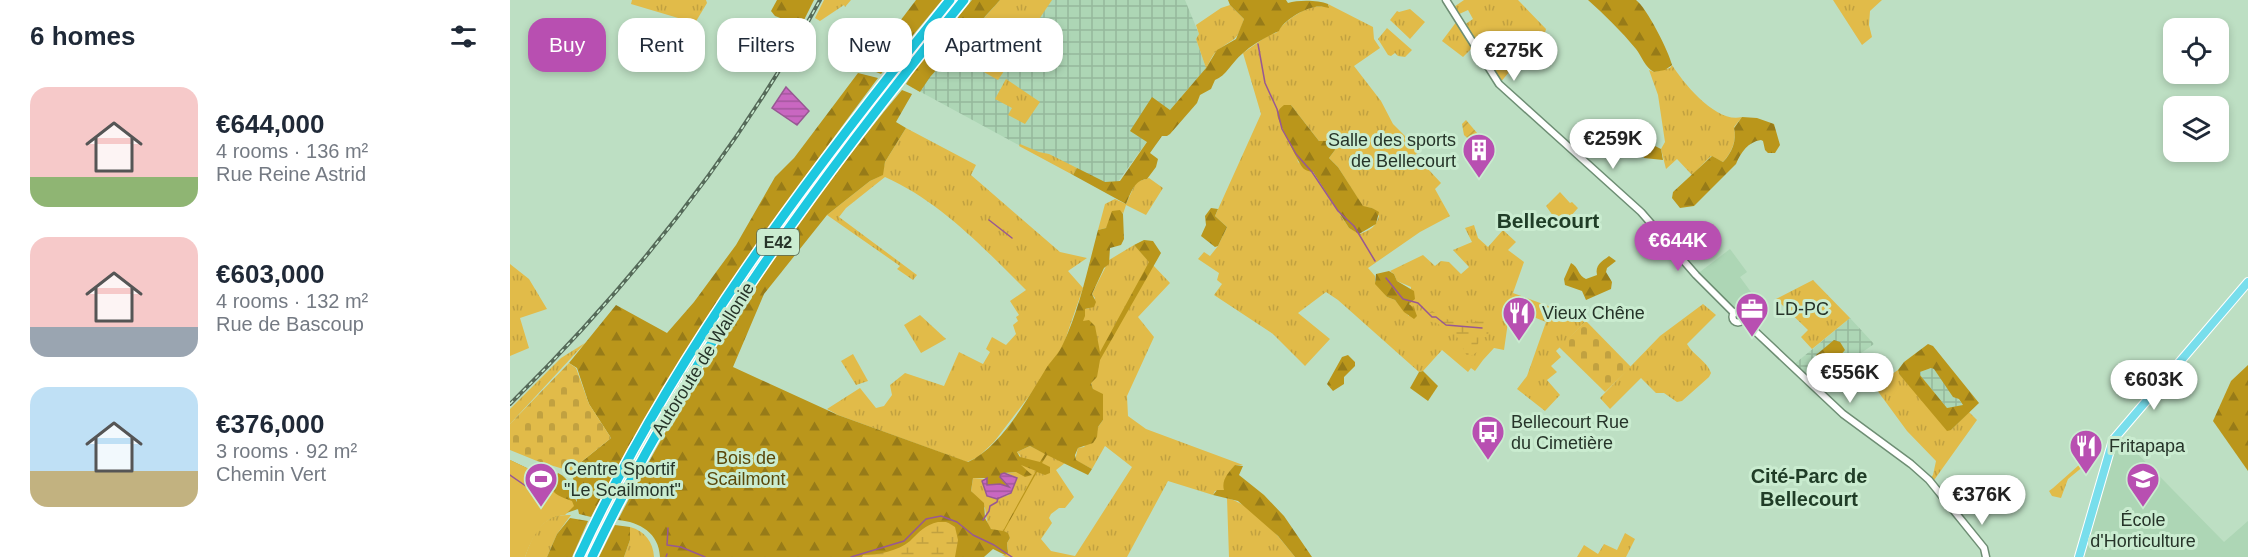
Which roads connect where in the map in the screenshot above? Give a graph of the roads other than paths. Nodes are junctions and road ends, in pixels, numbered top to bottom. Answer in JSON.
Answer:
{"nodes":[{"id":1,"x":950,"y":0,"type":"edge"},
{"id":2,"x":964,"y":0,"type":"edge"},
{"id":3,"x":1446,"y":0,"type":"edge"},
{"id":4,"x":2248,"y":282,"type":"edge"},
{"id":5,"x":579,"y":557,"type":"edge"},
{"id":6,"x":592,"y":557,"type":"edge"},
{"id":7,"x":1986,"y":557,"type":"edge"},
{"id":8,"x":2079,"y":557,"type":"edge"}],
"edges":[{"from":1,"to":5,"type":"highway","name":"Autoroute de Wallonie","number":"E42"},
{"from":2,"to":6,"type":"highway","name":"Autoroute de Wallonie","number":"E42"},
{"from":3,"to":7,"type":"street"},
{"from":4,"to":8,"type":"main road"}]}
